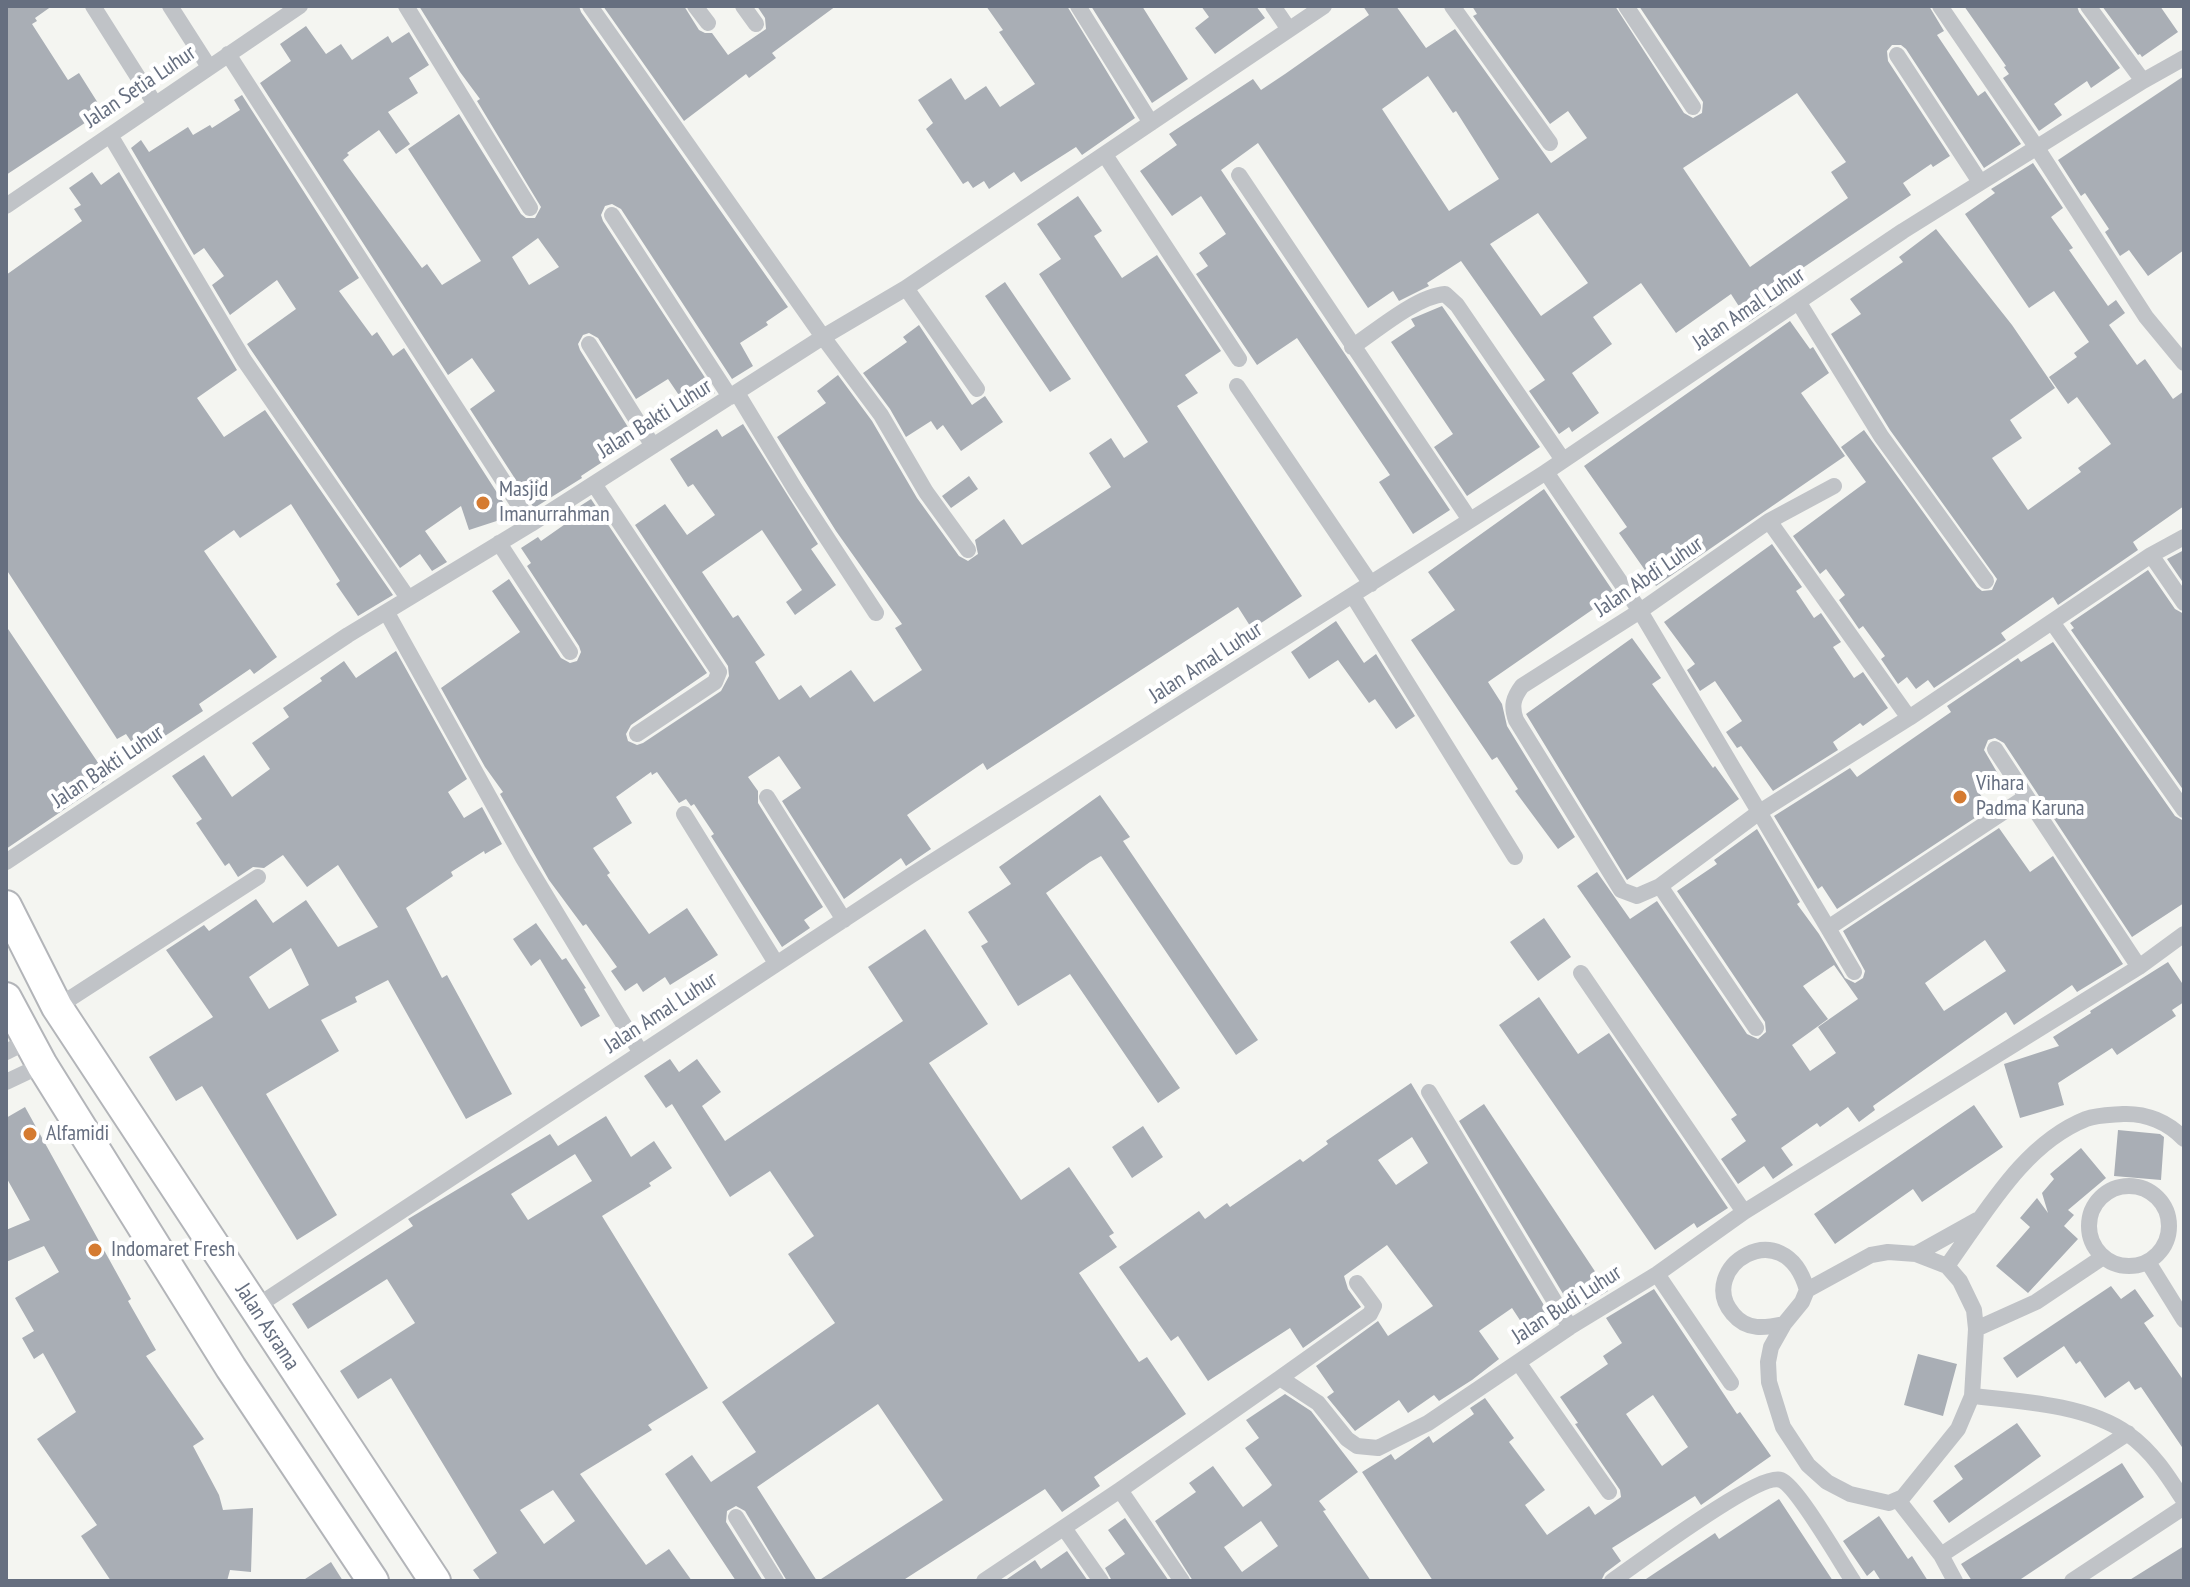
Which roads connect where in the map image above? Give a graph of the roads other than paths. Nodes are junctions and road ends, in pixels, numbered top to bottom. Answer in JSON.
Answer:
{"nodes":[{"id":1,"x":93,"y":6,"type":"edge"},
{"id":2,"x":170,"y":6,"type":"edge"},
{"id":3,"x":300,"y":6,"type":"edge"},
{"id":4,"x":406,"y":6,"type":"edge"},
{"id":5,"x":590,"y":6,"type":"edge"},
{"id":6,"x":695,"y":6,"type":"edge"},
{"id":7,"x":743,"y":6,"type":"edge"},
{"id":8,"x":1078,"y":6,"type":"edge"},
{"id":9,"x":1273,"y":6,"type":"edge"},
{"id":10,"x":1324,"y":6,"type":"edge"},
{"id":11,"x":1452,"y":6,"type":"edge"},
{"id":12,"x":1626,"y":6,"type":"edge"},
{"id":13,"x":1940,"y":6,"type":"edge"},
{"id":14,"x":2088,"y":6,"type":"edge"},
{"id":15,"x":708,"y":23,"type":"dead end"},
{"id":16,"x":756,"y":24,"type":"dead end"},
{"id":17,"x":1288,"y":28,"type":"junction"},
{"id":18,"x":228,"y":54,"type":"junction"},
{"id":19,"x":1897,"y":55,"type":"dead end"},
{"id":20,"x":2184,"y":58,"type":"edge"},
{"id":21,"x":209,"y":67,"type":"junction"},
{"id":22,"x":2143,"y":81,"type":"junction"},
{"id":23,"x":155,"y":104,"type":"junction"},
{"id":24,"x":1693,"y":107,"type":"dead end"},
{"id":25,"x":1151,"y":123,"type":"junction"},
{"id":26,"x":110,"y":135,"type":"junction"},
{"id":27,"x":1550,"y":143,"type":"dead end"},
{"id":28,"x":2037,"y":148,"type":"junction"},
{"id":29,"x":1105,"y":155,"type":"junction"},
{"id":30,"x":1239,"y":175,"type":"dead end"},
{"id":31,"x":1980,"y":182,"type":"junction"},
{"id":32,"x":6,"y":206,"type":"edge"},
{"id":33,"x":530,"y":208,"type":"dead end"},
{"id":34,"x":612,"y":215,"type":"dead end"},
{"id":35,"x":906,"y":288,"type":"junction"},
{"id":36,"x":1799,"y":303,"type":"junction"},
{"id":37,"x":823,"y":337,"type":"junction"},
{"id":38,"x":589,"y":344,"type":"dead end"},
{"id":39,"x":1352,"y":347,"type":"junction"},
{"id":40,"x":1239,"y":359,"type":"dead end"},
{"id":41,"x":2184,"y":363,"type":"edge"},
{"id":42,"x":1237,"y":386,"type":"dead end"},
{"id":43,"x":977,"y":389,"type":"dead end"},
{"id":44,"x":734,"y":395,"type":"junction"},
{"id":45,"x":653,"y":446,"type":"junction"},
{"id":46,"x":1563,"y":460,"type":"junction"},
{"id":47,"x":1546,"y":472,"type":"junction"},
{"id":48,"x":594,"y":484,"type":"junction"},
{"id":49,"x":1834,"y":486,"type":"dead end"},
{"id":50,"x":1470,"y":520,"type":"junction"},
{"id":51,"x":1769,"y":521,"type":"junction"},
{"id":52,"x":531,"y":524,"type":"junction"},
{"id":53,"x":2184,"y":537,"type":"edge"},
{"id":54,"x":499,"y":543,"type":"junction"},
{"id":55,"x":968,"y":550,"type":"dead end"},
{"id":56,"x":2151,"y":555,"type":"junction"},
{"id":57,"x":1986,"y":581,"type":"dead end"},
{"id":58,"x":1371,"y":584,"type":"junction"},
{"id":59,"x":1353,"y":596,"type":"junction"},
{"id":60,"x":408,"y":598,"type":"junction"},
{"id":61,"x":2184,"y":603,"type":"edge"},
{"id":62,"x":1640,"y":611,"type":"junction"},
{"id":63,"x":387,"y":613,"type":"junction"},
{"id":64,"x":876,"y":613,"type":"dead end"},
{"id":65,"x":2052,"y":622,"type":"junction"},
{"id":66,"x":570,"y":652,"type":"dead end"},
{"id":67,"x":1909,"y":718,"type":"junction"},
{"id":68,"x":637,"y":734,"type":"dead end"},
{"id":69,"x":1995,"y":749,"type":"dead end"},
{"id":70,"x":767,"y":797,"type":"dead end"},
{"id":71,"x":2026,"y":797,"type":"junction"},
{"id":72,"x":2184,"y":810,"type":"edge"},
{"id":73,"x":1758,"y":813,"type":"junction"},
{"id":74,"x":684,"y":814,"type":"dead end"},
{"id":75,"x":1515,"y":857,"type":"dead end"},
{"id":76,"x":6,"y":862,"type":"edge"},
{"id":77,"x":258,"y":877,"type":"dead end"},
{"id":78,"x":1660,"y":886,"type":"junction"},
{"id":79,"x":6,"y":906,"type":"edge"},
{"id":80,"x":844,"y":920,"type":"junction"},
{"id":81,"x":1828,"y":928,"type":"junction"},
{"id":82,"x":2184,"y":934,"type":"edge"},
{"id":83,"x":776,"y":963,"type":"junction"},
{"id":84,"x":2139,"y":967,"type":"junction"},
{"id":85,"x":1854,"y":972,"type":"dead end"},
{"id":86,"x":1581,"y":973,"type":"dead end"},
{"id":87,"x":6,"y":998,"type":"edge"},
{"id":88,"x":57,"y":1007,"type":"junction"},
{"id":89,"x":1756,"y":1028,"type":"dead end"},
{"id":90,"x":25,"y":1053,"type":"edge"},
{"id":91,"x":641,"y":1053,"type":"junction"},
{"id":92,"x":6,"y":1082,"type":"edge"},
{"id":93,"x":1429,"y":1092,"type":"dead end"},
{"id":94,"x":2184,"y":1139,"type":"edge"},
{"id":95,"x":1744,"y":1212,"type":"junction"},
{"id":96,"x":1982,"y":1217,"type":"junction"},
{"id":97,"x":1916,"y":1254,"type":"junction"},
{"id":98,"x":2103,"y":1257,"type":"junction"},
{"id":99,"x":2148,"y":1262,"type":"junction"},
{"id":100,"x":1947,"y":1266,"type":"junction"},
{"id":101,"x":1657,"y":1274,"type":"junction"},
{"id":102,"x":1357,"y":1283,"type":"dead end"},
{"id":103,"x":1807,"y":1290,"type":"junction"},
{"id":104,"x":254,"y":1308,"type":"junction"},
{"id":105,"x":2184,"y":1320,"type":"edge"},
{"id":106,"x":1784,"y":1324,"type":"junction"},
{"id":107,"x":1570,"y":1327,"type":"junction"},
{"id":108,"x":1976,"y":1329,"type":"junction"},
{"id":109,"x":1518,"y":1362,"type":"junction"},
{"id":110,"x":1280,"y":1378,"type":"junction"},
{"id":111,"x":1731,"y":1383,"type":"dead end"},
{"id":112,"x":1972,"y":1396,"type":"junction"},
{"id":113,"x":2128,"y":1433,"type":"junction"},
{"id":114,"x":1120,"y":1490,"type":"junction"},
{"id":115,"x":1609,"y":1492,"type":"dead end"},
{"id":116,"x":1898,"y":1500,"type":"junction"},
{"id":117,"x":2184,"y":1501,"type":"edge"},
{"id":118,"x":2184,"y":1507,"type":"edge"},
{"id":119,"x":736,"y":1517,"type":"dead end"},
{"id":120,"x":1064,"y":1528,"type":"junction"},
{"id":121,"x":1941,"y":1555,"type":"junction"},
{"id":122,"x":991,"y":1579,"type":"edge"},
{"id":123,"x":373,"y":1581,"type":"edge"},
{"id":124,"x":435,"y":1581,"type":"edge"},
{"id":125,"x":776,"y":1581,"type":"edge"},
{"id":126,"x":1101,"y":1581,"type":"edge"},
{"id":127,"x":1182,"y":1581,"type":"edge"},
{"id":128,"x":1612,"y":1581,"type":"edge"},
{"id":129,"x":1853,"y":1581,"type":"edge"},
{"id":130,"x":1955,"y":1581,"type":"edge"},
{"id":131,"x":2072,"y":1581,"type":"edge"}],
"edges":[{"from":1,"to":23,"type":"street"},
{"from":2,"to":21,"type":"street"},
{"from":3,"to":18,"type":"street","name":"Jalan Setia Luhur"},
{"from":4,"to":33,"type":"street"},
{"from":5,"to":37,"type":"street"},
{"from":6,"to":15,"type":"street"},
{"from":7,"to":16,"type":"street"},
{"from":8,"to":25,"type":"street"},
{"from":9,"to":17,"type":"street"},
{"from":10,"to":17,"type":"street","name":"Jalan Bakti Luhur"},
{"from":11,"to":27,"type":"street"},
{"from":12,"to":24,"type":"street"},
{"from":13,"to":28,"type":"street"},
{"from":14,"to":22,"type":"street"},
{"from":17,"to":25,"type":"street","name":"Jalan Bakti Luhur"},
{"from":18,"to":21,"type":"street","name":"Jalan Setia Luhur"},
{"from":18,"to":52,"type":"street"},
{"from":19,"to":31,"type":"street"},
{"from":20,"to":22,"type":"street","name":"Jalan Amal Luhur"},
{"from":21,"to":23,"type":"street","name":"Jalan Setia Luhur"},
{"from":22,"to":28,"type":"street","name":"Jalan Amal Luhur"},
{"from":23,"to":26,"type":"street","name":"Jalan Setia Luhur"},
{"from":25,"to":29,"type":"street","name":"Jalan Bakti Luhur"},
{"from":26,"to":32,"type":"street","name":"Jalan Setia Luhur"},
{"from":26,"to":60,"type":"street"},
{"from":28,"to":31,"type":"street","name":"Jalan Amal Luhur"},
{"from":28,"to":41,"type":"street"},
{"from":29,"to":35,"type":"street","name":"Jalan Bakti Luhur"},
{"from":29,"to":40,"type":"street"},
{"from":30,"to":39,"type":"street"},
{"from":31,"to":36,"type":"street","name":"Jalan Amal Luhur"},
{"from":34,"to":44,"type":"street"},
{"from":35,"to":37,"type":"street","name":"Jalan Bakti Luhur"},
{"from":35,"to":43,"type":"street"},
{"from":36,"to":46,"type":"street","name":"Jalan Amal Luhur"},
{"from":36,"to":57,"type":"street"},
{"from":37,"to":44,"type":"street","name":"Jalan Bakti Luhur"},
{"from":37,"to":55,"type":"street"},
{"from":38,"to":45,"type":"street"},
{"from":39,"to":46,"type":"street"},
{"from":39,"to":50,"type":"street"},
{"from":42,"to":58,"type":"street"},
{"from":44,"to":45,"type":"street","name":"Jalan Bakti Luhur"},
{"from":44,"to":64,"type":"street"},
{"from":45,"to":48,"type":"street","name":"Jalan Bakti Luhur"},
{"from":46,"to":47,"type":"street","name":"Jalan Amal Luhur"},
{"from":47,"to":50,"type":"street","name":"Jalan Amal Luhur"},
{"from":47,"to":62,"type":"street"},
{"from":48,"to":52,"type":"street","name":"Jalan Bakti Luhur"},
{"from":48,"to":68,"type":"street"},
{"from":49,"to":51,"type":"street","name":"Jalan Abdi Luhur"},
{"from":50,"to":58,"type":"street","name":"Jalan Amal Luhur"},
{"from":51,"to":62,"type":"street","name":"Jalan Abdi Luhur"},
{"from":51,"to":67,"type":"street"},
{"from":52,"to":54,"type":"street","name":"Jalan Bakti Luhur"},
{"from":53,"to":56,"type":"street"},
{"from":54,"to":60,"type":"street","name":"Jalan Bakti Luhur"},
{"from":54,"to":66,"type":"street"},
{"from":56,"to":61,"type":"street"},
{"from":56,"to":65,"type":"street"},
{"from":58,"to":59,"type":"street","name":"Jalan Amal Luhur"},
{"from":59,"to":75,"type":"street"},
{"from":59,"to":80,"type":"street","name":"Jalan Amal Luhur"},
{"from":60,"to":63,"type":"street","name":"Jalan Bakti Luhur"},
{"from":62,"to":73,"type":"street"},
{"from":62,"to":78,"type":"street","name":"Jalan Abdi Luhur"},
{"from":63,"to":76,"type":"street","name":"Jalan Bakti Luhur"},
{"from":63,"to":91,"type":"street"},
{"from":65,"to":67,"type":"street"},
{"from":65,"to":72,"type":"street"},
{"from":67,"to":73,"type":"street"},
{"from":69,"to":71,"type":"street"},
{"from":70,"to":80,"type":"street"},
{"from":71,"to":81,"type":"street"},
{"from":71,"to":84,"type":"street"},
{"from":73,"to":78,"type":"street"},
{"from":73,"to":81,"type":"street"},
{"from":74,"to":83,"type":"street"},
{"from":77,"to":88,"type":"street"},
{"from":78,"to":89,"type":"street"},
{"from":79,"to":88,"type":"highway","name":"Jalan Asrama"},
{"from":80,"to":83,"type":"street","name":"Jalan Amal Luhur"},
{"from":81,"to":85,"type":"street"},
{"from":82,"to":84,"type":"street","name":"Jalan Budi Luhur"},
{"from":83,"to":91,"type":"street","name":"Jalan Amal Luhur"},
{"from":84,"to":95,"type":"street","name":"Jalan Budi Luhur"},
{"from":86,"to":95,"type":"street"},
{"from":87,"to":90,"type":"highway"},
{"from":88,"to":104,"type":"highway","name":"Jalan Asrama"},
{"from":90,"to":92,"type":"street"},
{"from":90,"to":123,"type":"highway"},
{"from":91,"to":104,"type":"street","name":"Jalan Amal Luhur"},
{"from":93,"to":107,"type":"street"},
{"from":94,"to":96,"type":"street"},
{"from":95,"to":101,"type":"street","name":"Jalan Budi Luhur"},
{"from":96,"to":97,"type":"street"},
{"from":96,"to":100,"type":"street"},
{"from":97,"to":100,"type":"street"},
{"from":97,"to":103,"type":"street"},
{"from":98,"to":99,"type":"street"},
{"from":98,"to":99,"type":"street"},
{"from":98,"to":108,"type":"street"},
{"from":99,"to":105,"type":"street"},
{"from":100,"to":108,"type":"street"},
{"from":101,"to":107,"type":"street","name":"Jalan Budi Luhur"},
{"from":101,"to":111,"type":"street"},
{"from":102,"to":110,"type":"street"},
{"from":103,"to":106,"type":"street"},
{"from":103,"to":106,"type":"street"},
{"from":104,"to":124,"type":"highway","name":"Jalan Asrama"},
{"from":106,"to":116,"type":"street"},
{"from":107,"to":109,"type":"street","name":"Jalan Budi Luhur"},
{"from":108,"to":112,"type":"street"},
{"from":109,"to":110,"type":"street","name":"Jalan Budi Luhur"},
{"from":109,"to":115,"type":"street"},
{"from":110,"to":114,"type":"street"},
{"from":112,"to":113,"type":"street"},
{"from":112,"to":116,"type":"street"},
{"from":113,"to":117,"type":"street"},
{"from":113,"to":121,"type":"street"},
{"from":114,"to":120,"type":"street"},
{"from":114,"to":127,"type":"street"},
{"from":116,"to":121,"type":"street"},
{"from":118,"to":131,"type":"street"},
{"from":119,"to":125,"type":"street"},
{"from":120,"to":122,"type":"street"},
{"from":120,"to":126,"type":"street"},
{"from":121,"to":130,"type":"street"},
{"from":128,"to":129,"type":"street"}]}
